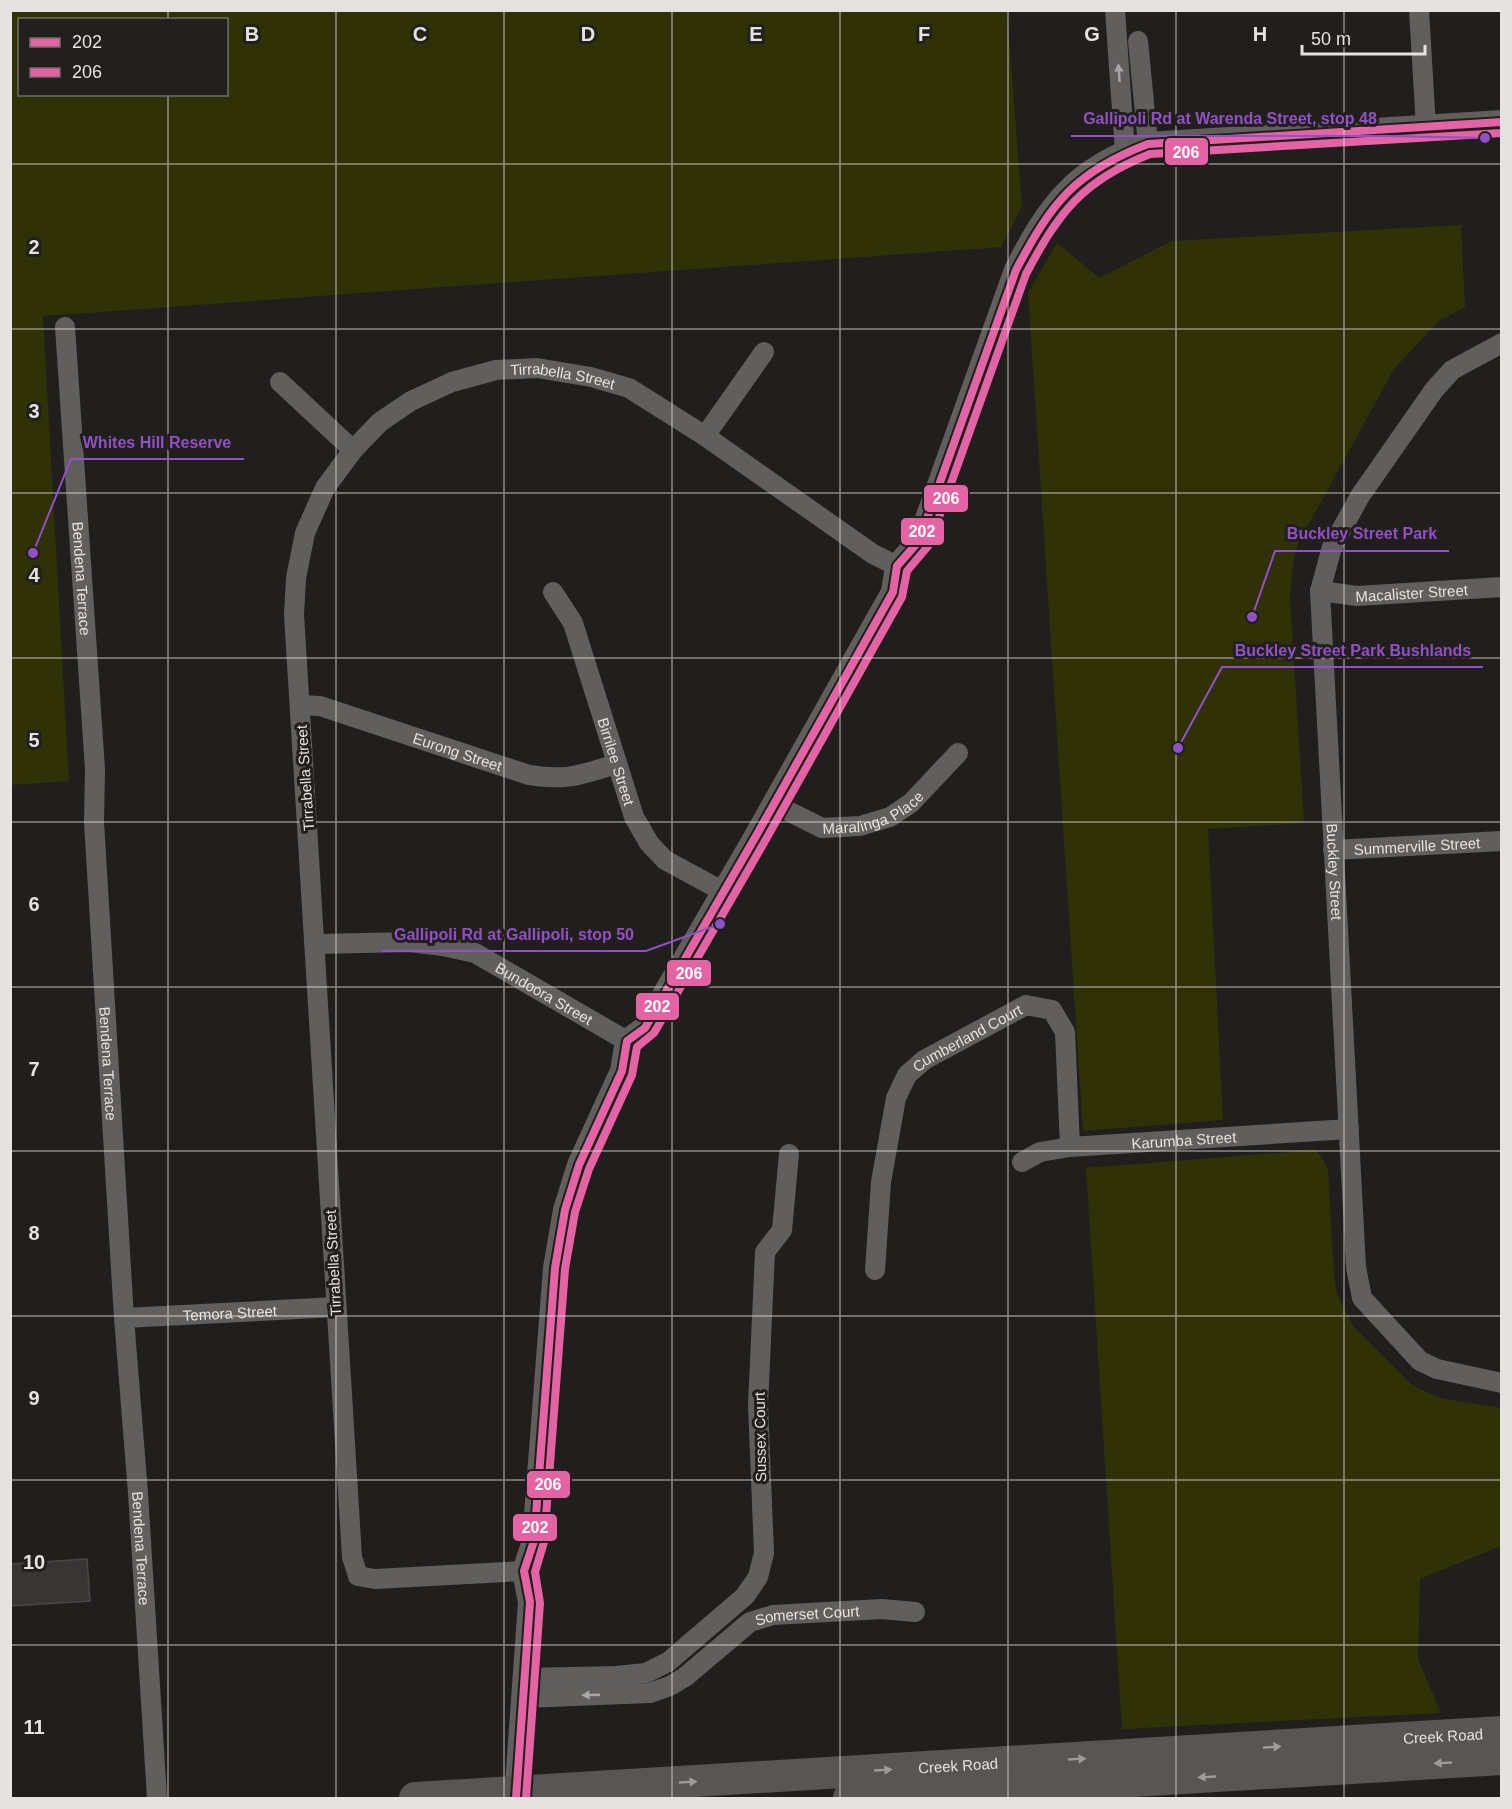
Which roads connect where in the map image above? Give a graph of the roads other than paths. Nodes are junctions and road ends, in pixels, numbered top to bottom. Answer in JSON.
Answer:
{"nodes":[{"id":1,"x":1115,"y":10,"type":"edge"},
{"id":2,"x":1419,"y":10,"type":"edge"},
{"id":3,"x":1138,"y":41,"type":"dead end"},
{"id":4,"x":1502,"y":122,"type":"edge"},
{"id":5,"x":1426,"y":126,"type":"junction"},
{"id":6,"x":1148,"y":144,"type":"junction"},
{"id":7,"x":1125,"y":152,"type":"junction"},
{"id":8,"x":65,"y":327,"type":"dead end"},
{"id":9,"x":1502,"y":344,"type":"edge"},
{"id":10,"x":764,"y":351,"type":"dead end"},
{"id":11,"x":280,"y":382,"type":"dead end"},
{"id":12,"x":705,"y":436,"type":"junction"},
{"id":13,"x":353,"y":450,"type":"junction"},
{"id":14,"x":897,"y":566,"type":"junction"},
{"id":15,"x":1502,"y":587,"type":"edge"},
{"id":16,"x":1320,"y":591,"type":"junction"},
{"id":17,"x":553,"y":592,"type":"dead end"},
{"id":18,"x":300,"y":705,"type":"junction"},
{"id":19,"x":958,"y":753,"type":"dead end"},
{"id":20,"x":616,"y":764,"type":"junction"},
{"id":21,"x":774,"y":804,"type":"junction"},
{"id":22,"x":1502,"y":841,"type":"edge"},
{"id":23,"x":1333,"y":850,"type":"junction"},
{"id":24,"x":724,"y":892,"type":"junction"},
{"id":25,"x":316,"y":944,"type":"junction"},
{"id":26,"x":627,"y":1041,"type":"junction"},
{"id":27,"x":1349,"y":1129,"type":"junction"},
{"id":28,"x":1070,"y":1147,"type":"junction"},
{"id":29,"x":789,"y":1154,"type":"dead end"},
{"id":30,"x":1022,"y":1162,"type":"dead end"},
{"id":31,"x":875,"y":1270,"type":"dead end"},
{"id":32,"x":336,"y":1306,"type":"junction"},
{"id":33,"x":124,"y":1318,"type":"junction"},
{"id":34,"x":1502,"y":1383,"type":"edge"},
{"id":35,"x":524,"y":1571,"type":"junction"},
{"id":36,"x":915,"y":1612,"type":"dead end"},
{"id":37,"x":646,"y":1673,"type":"junction"},
{"id":38,"x":524,"y":1688,"type":"junction"},
{"id":39,"x":650,"y":1693,"type":"junction"},
{"id":40,"x":1502,"y":1732,"type":"edge"},
{"id":41,"x":1502,"y":1759,"type":"edge"},
{"id":42,"x":516,"y":1795,"type":"edge"},
{"id":43,"x":157,"y":1798,"type":"edge"},
{"id":44,"x":415,"y":1798,"type":"edge"},
{"id":45,"x":849,"y":1798,"type":"edge"}],
"edges":[{"from":7,"to":1,"type":"street","one_way":true},
{"from":2,"to":5,"type":"street"},
{"from":3,"to":6,"type":"street"},
{"from":4,"to":5,"type":"street"},
{"from":5,"to":6,"type":"street"},
{"from":6,"to":7,"type":"street"},
{"from":7,"to":14,"type":"street"},
{"from":8,"to":33,"type":"street","name":"Bendena Terrace"},
{"from":9,"to":16,"type":"street","name":"Buckley Street"},
{"from":10,"to":12,"type":"street"},
{"from":11,"to":13,"type":"street"},
{"from":12,"to":13,"type":"street","name":"Tirrabella Street"},
{"from":12,"to":14,"type":"street","name":"Tirrabella Street"},
{"from":13,"to":18,"type":"street","name":"Tirrabella Street"},
{"from":14,"to":21,"type":"street"},
{"from":15,"to":16,"type":"street","name":"Macalister Street"},
{"from":16,"to":23,"type":"street","name":"Buckley Street"},
{"from":17,"to":20,"type":"street","name":"Birrilee Street"},
{"from":18,"to":20,"type":"street","name":"Eurong Street"},
{"from":18,"to":25,"type":"street","name":"Tirrabella Street"},
{"from":19,"to":21,"type":"street","name":"Maralinga Place"},
{"from":20,"to":24,"type":"street","name":"Birrilee Street"},
{"from":21,"to":24,"type":"street"},
{"from":22,"to":23,"type":"street","name":"Summerville Street"},
{"from":23,"to":27,"type":"street","name":"Buckley Street"},
{"from":24,"to":26,"type":"street"},
{"from":25,"to":26,"type":"street","name":"Bundoora Street"},
{"from":25,"to":32,"type":"street","name":"Tirrabella Street"},
{"from":26,"to":35,"type":"street"},
{"from":27,"to":28,"type":"street","name":"Karumba Street"},
{"from":27,"to":34,"type":"street","name":"Buckley Street"},
{"from":28,"to":30,"type":"street","name":"Karumba Street"},
{"from":28,"to":31,"type":"street","name":"Cumberland Court"},
{"from":29,"to":37,"type":"street","name":"Sussex Court"},
{"from":32,"to":33,"type":"street","name":"Temora Street"},
{"from":32,"to":35,"type":"street","name":"Tirrabella Street"},
{"from":33,"to":43,"type":"street","name":"Bendena Terrace"},
{"from":35,"to":38,"type":"street"},
{"from":36,"to":39,"type":"street","name":"Somerset Court"},
{"from":37,"to":38,"type":"street","name":"Sussex Court"},
{"from":37,"to":39,"type":"street"},
{"from":39,"to":38,"type":"street","one_way":true},
{"from":38,"to":42,"type":"street"},
{"from":42,"to":40,"type":"main road","name":"Creek Road","one_way":true},
{"from":41,"to":45,"type":"main road","name":"Creek Road","one_way":true},
{"from":42,"to":44,"type":"main road","name":"Creek Road"}]}
